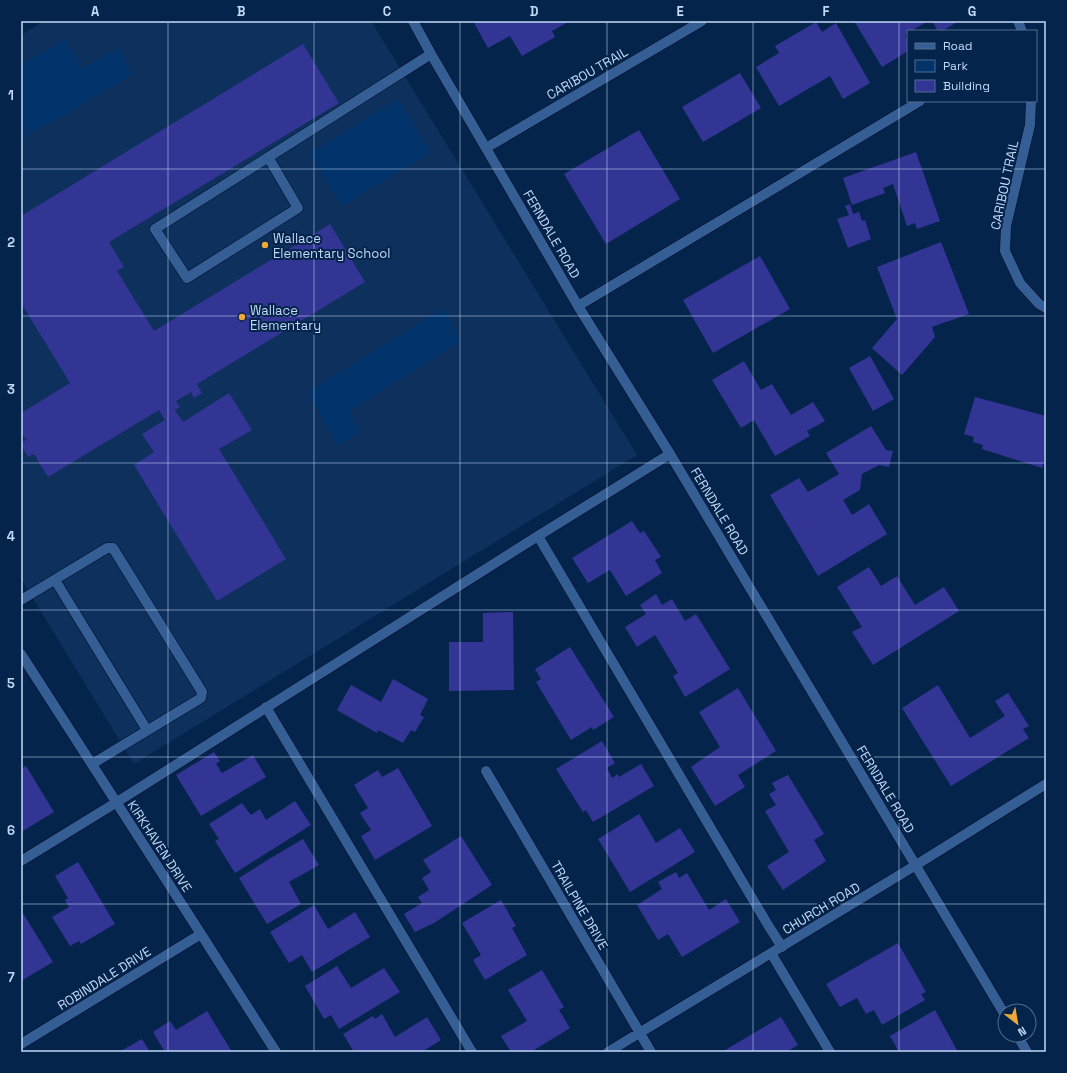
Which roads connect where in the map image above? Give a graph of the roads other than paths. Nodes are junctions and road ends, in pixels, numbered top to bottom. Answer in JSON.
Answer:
{"nodes":[{"id":1,"x":413,"y":21,"type":"edge"},
{"id":2,"x":702,"y":21,"type":"edge"},
{"id":3,"x":431,"y":54,"type":"junction"},
{"id":4,"x":918,"y":102,"type":"edge"},
{"id":5,"x":1031,"y":102,"type":"edge"},
{"id":6,"x":486,"y":148,"type":"junction"},
{"id":7,"x":268,"y":157,"type":"junction"},
{"id":8,"x":578,"y":306,"type":"junction"},
{"id":9,"x":1046,"y":308,"type":"edge"},
{"id":10,"x":670,"y":454,"type":"junction"},
{"id":11,"x":538,"y":536,"type":"junction"},
{"id":12,"x":55,"y":580,"type":"junction"},
{"id":13,"x":21,"y":600,"type":"edge"},
{"id":14,"x":21,"y":654,"type":"edge"},
{"id":15,"x":266,"y":707,"type":"junction"},
{"id":16,"x":147,"y":730,"type":"junction"},
{"id":17,"x":92,"y":764,"type":"junction"},
{"id":18,"x":486,"y":772,"type":"dead end"},
{"id":19,"x":1046,"y":784,"type":"edge"},
{"id":20,"x":116,"y":802,"type":"junction"},
{"id":21,"x":21,"y":861,"type":"edge"},
{"id":22,"x":916,"y":865,"type":"junction"},
{"id":23,"x":201,"y":934,"type":"junction"},
{"id":24,"x":782,"y":947,"type":"junction"},
{"id":25,"x":771,"y":954,"type":"junction"},
{"id":26,"x":998,"y":1003,"type":"edge"},
{"id":27,"x":640,"y":1033,"type":"junction"},
{"id":28,"x":1022,"y":1043,"type":"edge"},
{"id":29,"x":21,"y":1044,"type":"edge"},
{"id":30,"x":276,"y":1052,"type":"edge"},
{"id":31,"x":472,"y":1052,"type":"edge"},
{"id":32,"x":608,"y":1052,"type":"edge"},
{"id":33,"x":651,"y":1052,"type":"edge"},
{"id":34,"x":830,"y":1052,"type":"edge"},
{"id":35,"x":1027,"y":1052,"type":"edge"}],
"edges":[{"from":1,"to":3,"type":"street","name":"FERNDALE ROAD"},
{"from":2,"to":6,"type":"street","name":"CARIBOU TRAIL"},
{"from":3,"to":6,"type":"street","name":"FERNDALE ROAD"},
{"from":3,"to":7,"type":"street"},
{"from":4,"to":8,"type":"street"},
{"from":5,"to":9,"type":"street","name":"CARIBOU TRAIL"},
{"from":6,"to":8,"type":"street","name":"FERNDALE ROAD"},
{"from":7,"to":7,"type":"street"},
{"from":8,"to":10,"type":"street","name":"FERNDALE ROAD"},
{"from":10,"to":11,"type":"street"},
{"from":10,"to":22,"type":"street","name":"FERNDALE ROAD"},
{"from":11,"to":15,"type":"street"},
{"from":11,"to":24,"type":"street"},
{"from":12,"to":13,"type":"street"},
{"from":12,"to":16,"type":"street"},
{"from":12,"to":16,"type":"street"},
{"from":14,"to":17,"type":"street","name":"KIRKHAVEN DRIVE"},
{"from":15,"to":20,"type":"street"},
{"from":15,"to":31,"type":"street"},
{"from":16,"to":17,"type":"street"},
{"from":17,"to":20,"type":"street","name":"KIRKHAVEN DRIVE"},
{"from":18,"to":27,"type":"street","name":"TRAILPINE DRIVE"},
{"from":19,"to":22,"type":"street","name":"CHURCH ROAD"},
{"from":20,"to":21,"type":"street"},
{"from":20,"to":23,"type":"street","name":"KIRKHAVEN DRIVE"},
{"from":22,"to":24,"type":"street","name":"CHURCH ROAD"},
{"from":22,"to":26,"type":"street","name":"FERNDALE ROAD"},
{"from":23,"to":29,"type":"street","name":"ROBINDALE DRIVE"},
{"from":23,"to":30,"type":"street","name":"KIRKHAVEN DRIVE"},
{"from":24,"to":25,"type":"street","name":"CHURCH ROAD"},
{"from":25,"to":27,"type":"street","name":"CHURCH ROAD"},
{"from":25,"to":34,"type":"street"},
{"from":27,"to":32,"type":"street","name":"CHURCH ROAD"},
{"from":27,"to":33,"type":"street","name":"TRAILPINE DRIVE"},
{"from":28,"to":35,"type":"street"}]}
